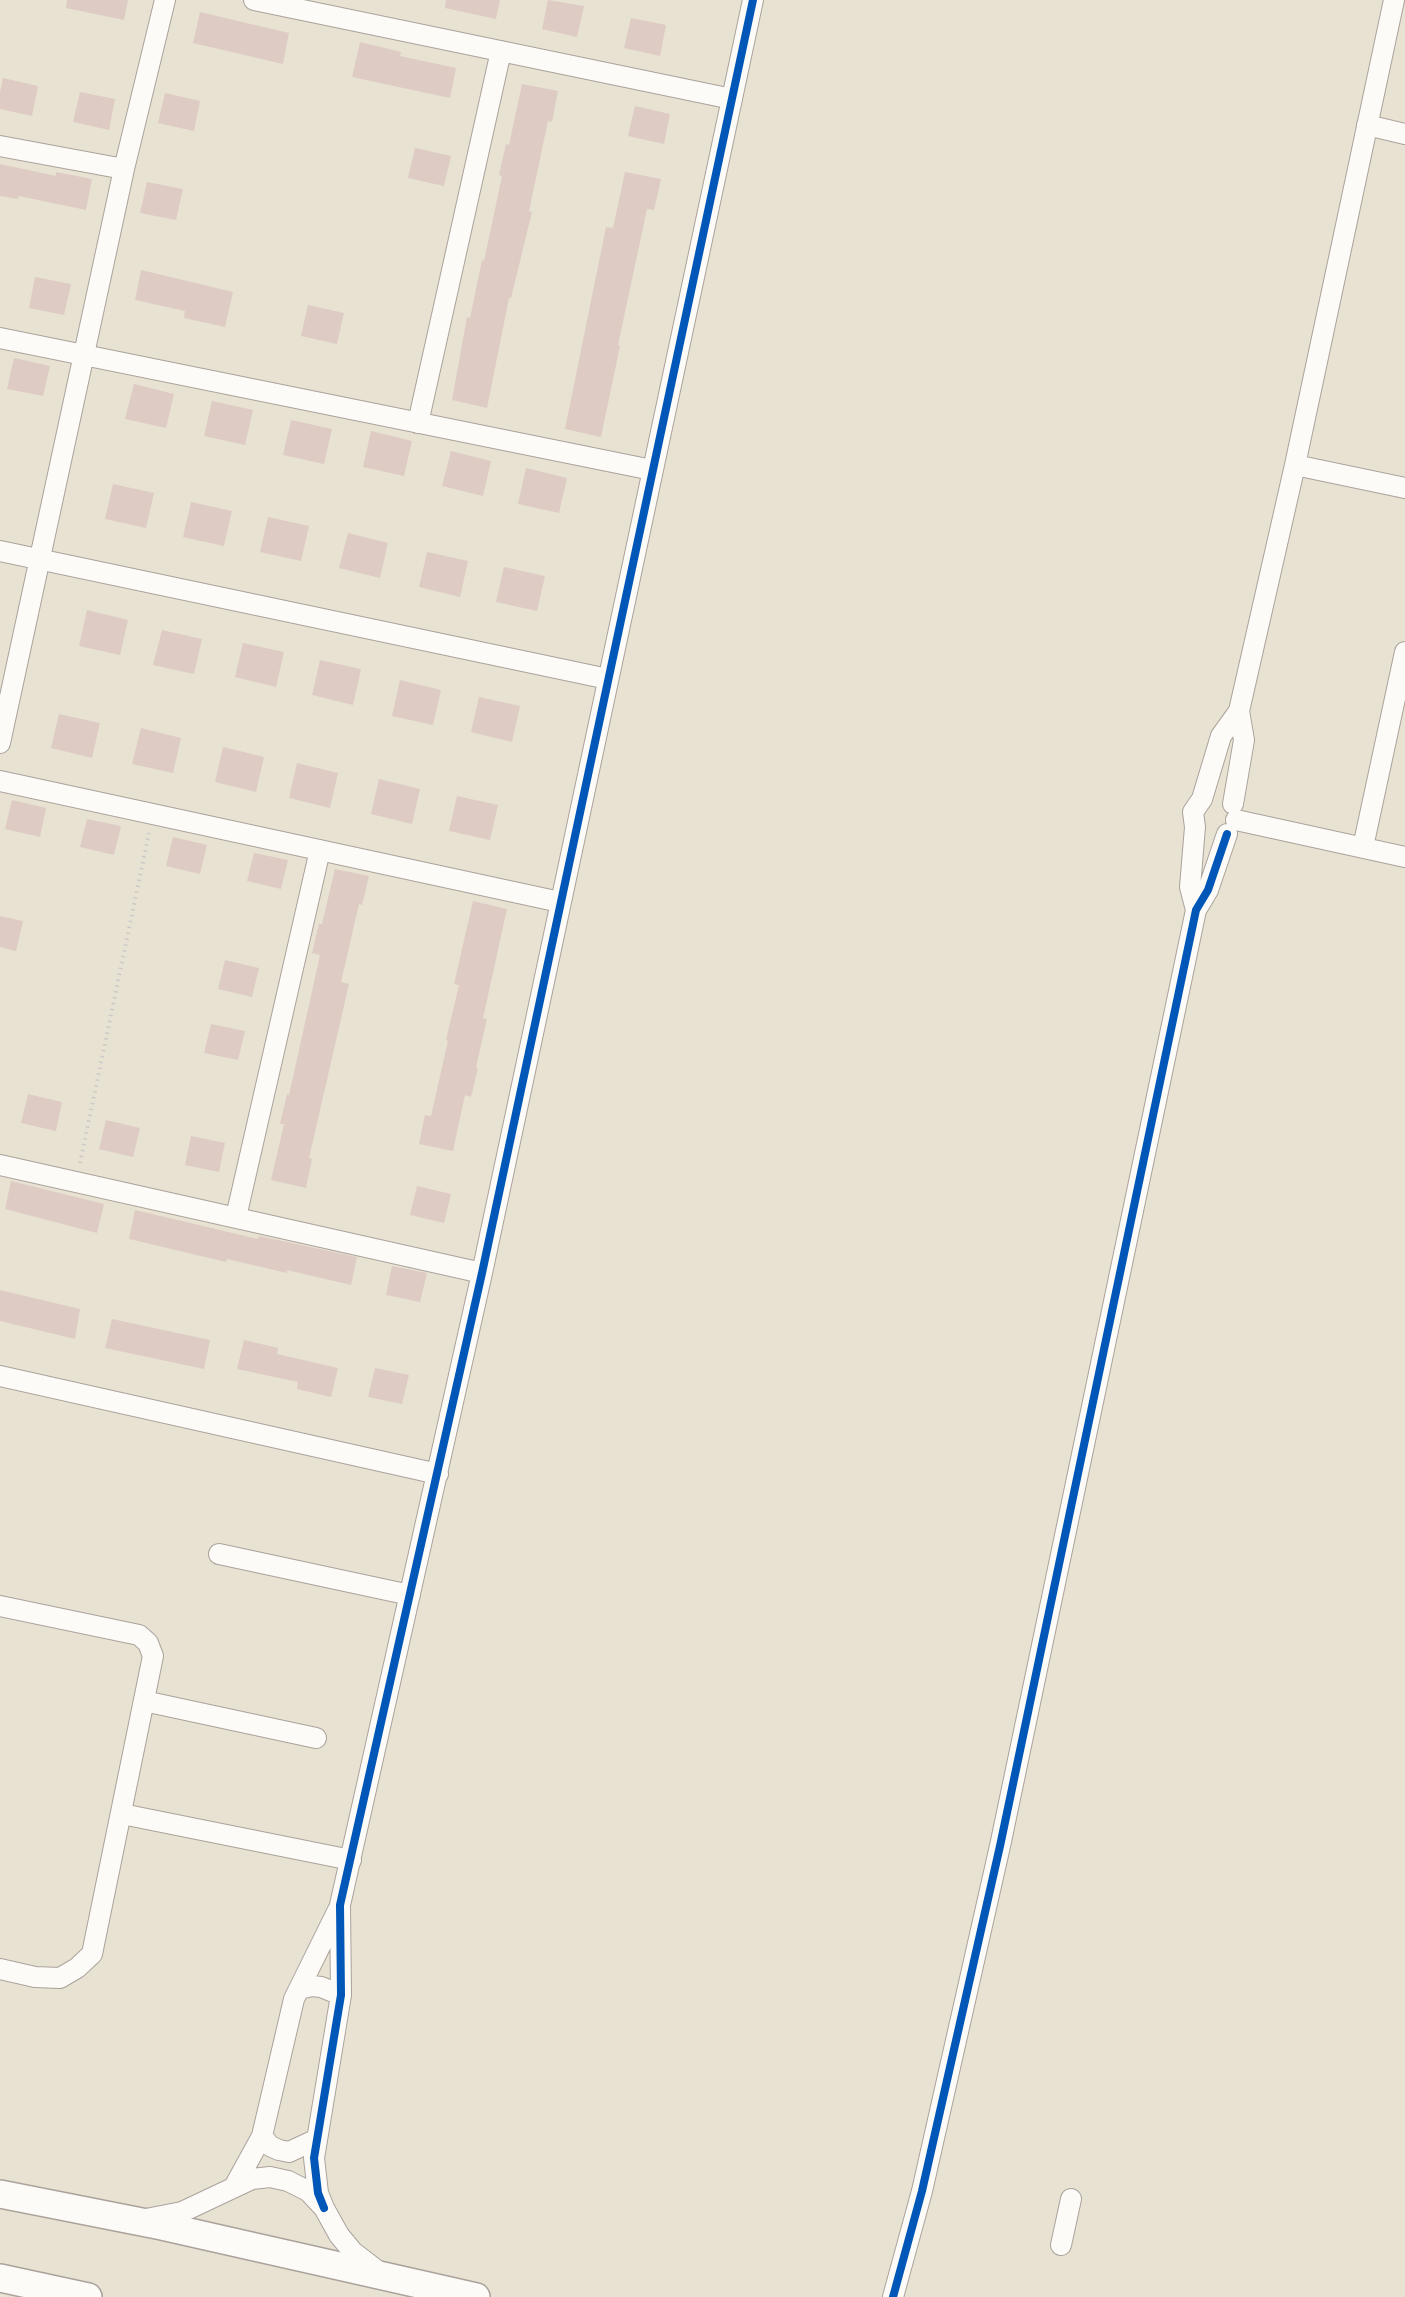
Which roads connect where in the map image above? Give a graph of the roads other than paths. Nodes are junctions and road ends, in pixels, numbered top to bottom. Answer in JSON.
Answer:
{"nodes":[{"id":1,"x":165,"y":0,"type":"edge"},
{"id":2,"x":255,"y":0,"type":"edge"},
{"id":3,"x":753,"y":0,"type":"edge"},
{"id":4,"x":1394,"y":0,"type":"edge"},
{"id":5,"x":501,"y":51,"type":"junction"},
{"id":6,"x":732,"y":99,"type":"junction"},
{"id":7,"x":1367,"y":125,"type":"junction"},
{"id":8,"x":1405,"y":134,"type":"edge"},
{"id":9,"x":0,"y":146,"type":"edge"},
{"id":10,"x":124,"y":170,"type":"junction"},
{"id":11,"x":0,"y":338,"type":"edge"},
{"id":12,"x":86,"y":355,"type":"junction"},
{"id":13,"x":418,"y":423,"type":"junction"},
{"id":14,"x":1295,"y":465,"type":"junction"},
{"id":15,"x":652,"y":470,"type":"junction"},
{"id":16,"x":1405,"y":488,"type":"edge"},
{"id":17,"x":0,"y":551,"type":"edge"},
{"id":18,"x":40,"y":560,"type":"junction"},
{"id":19,"x":1404,"y":660,"type":"edge"},
{"id":20,"x":608,"y":679,"type":"junction"},
{"id":21,"x":1239,"y":711,"type":"junction"},
{"id":22,"x":0,"y":743,"type":"edge"},
{"id":23,"x":0,"y":781,"type":"edge"},
{"id":24,"x":1202,"y":799,"type":"junction"},
{"id":25,"x":1232,"y":820,"type":"junction"},
{"id":26,"x":1195,"y":827,"type":"junction"},
{"id":27,"x":1363,"y":847,"type":"junction"},
{"id":28,"x":320,"y":850,"type":"junction"},
{"id":29,"x":1405,"y":857,"type":"edge"},
{"id":30,"x":560,"y":902,"type":"junction"},
{"id":31,"x":1196,"y":910,"type":"junction"},
{"id":32,"x":0,"y":1165,"type":"edge"},
{"id":33,"x":236,"y":1217,"type":"junction"},
{"id":34,"x":482,"y":1273,"type":"junction"},
{"id":35,"x":0,"y":1376,"type":"edge"},
{"id":36,"x":438,"y":1474,"type":"junction"},
{"id":37,"x":219,"y":1554,"type":"dead end"},
{"id":38,"x":410,"y":1595,"type":"junction"},
{"id":39,"x":0,"y":1606,"type":"edge"},
{"id":40,"x":144,"y":1701,"type":"junction"},
{"id":41,"x":316,"y":1738,"type":"dead end"},
{"id":42,"x":122,"y":1814,"type":"junction"},
{"id":43,"x":351,"y":1860,"type":"junction"},
{"id":44,"x":340,"y":1905,"type":"junction"},
{"id":45,"x":0,"y":1969,"type":"edge"},
{"id":46,"x":299,"y":1989,"type":"junction"},
{"id":47,"x":341,"y":1995,"type":"junction"},
{"id":48,"x":262,"y":2136,"type":"junction"},
{"id":49,"x":315,"y":2140,"type":"junction"},
{"id":50,"x":234,"y":2187,"type":"junction"},
{"id":51,"x":0,"y":2194,"type":"edge"},
{"id":52,"x":1071,"y":2199,"type":"dead end"},
{"id":53,"x":324,"y":2208,"type":"junction"},
{"id":54,"x":135,"y":2220,"type":"junction"},
{"id":55,"x":1060,"y":2245,"type":"dead end"},
{"id":56,"x":0,"y":2278,"type":"edge"},
{"id":57,"x":389,"y":2278,"type":"junction"},
{"id":58,"x":88,"y":2297,"type":"edge"},
{"id":59,"x":476,"y":2297,"type":"edge"},
{"id":60,"x":893,"y":2297,"type":"edge"}],
"edges":[{"from":1,"to":10,"type":"street"},
{"from":2,"to":5,"type":"street"},
{"from":3,"to":6,"type":"street"},
{"from":4,"to":7,"type":"street"},
{"from":5,"to":6,"type":"street"},
{"from":5,"to":13,"type":"street"},
{"from":6,"to":15,"type":"street"},
{"from":7,"to":8,"type":"street"},
{"from":7,"to":14,"type":"street"},
{"from":9,"to":10,"type":"street"},
{"from":10,"to":12,"type":"street"},
{"from":11,"to":12,"type":"street"},
{"from":12,"to":13,"type":"street"},
{"from":12,"to":18,"type":"street"},
{"from":13,"to":15,"type":"street"},
{"from":14,"to":16,"type":"street"},
{"from":14,"to":21,"type":"street"},
{"from":15,"to":20,"type":"street"},
{"from":17,"to":18,"type":"street"},
{"from":18,"to":20,"type":"street"},
{"from":18,"to":22,"type":"street"},
{"from":19,"to":27,"type":"street"},
{"from":20,"to":30,"type":"street"},
{"from":21,"to":24,"type":"street"},
{"from":21,"to":25,"type":"street"},
{"from":23,"to":28,"type":"street"},
{"from":24,"to":25,"type":"street"},
{"from":24,"to":26,"type":"street"},
{"from":25,"to":26,"type":"street"},
{"from":25,"to":27,"type":"street"},
{"from":25,"to":31,"type":"street"},
{"from":26,"to":31,"type":"street"},
{"from":27,"to":29,"type":"street"},
{"from":28,"to":30,"type":"street"},
{"from":28,"to":33,"type":"street"},
{"from":30,"to":34,"type":"street"},
{"from":31,"to":60,"type":"street"},
{"from":32,"to":33,"type":"street"},
{"from":33,"to":34,"type":"street"},
{"from":34,"to":36,"type":"street"},
{"from":35,"to":36,"type":"street"},
{"from":36,"to":38,"type":"street"},
{"from":37,"to":38,"type":"street"},
{"from":38,"to":43,"type":"street"},
{"from":39,"to":40,"type":"street"},
{"from":40,"to":41,"type":"street"},
{"from":40,"to":42,"type":"street"},
{"from":42,"to":43,"type":"street"},
{"from":42,"to":45,"type":"street"},
{"from":43,"to":44,"type":"street"},
{"from":44,"to":46,"type":"street"},
{"from":44,"to":47,"type":"street"},
{"from":46,"to":47,"type":"street"},
{"from":46,"to":48,"type":"street"},
{"from":47,"to":49,"type":"street"},
{"from":48,"to":49,"type":"street"},
{"from":48,"to":50,"type":"street"},
{"from":49,"to":53,"type":"street"},
{"from":50,"to":53,"type":"street"},
{"from":50,"to":54,"type":"street"},
{"from":51,"to":54,"type":"street"},
{"from":52,"to":55,"type":"street"},
{"from":53,"to":57,"type":"street"},
{"from":54,"to":57,"type":"street"},
{"from":56,"to":58,"type":"street"},
{"from":57,"to":59,"type":"street"}]}
